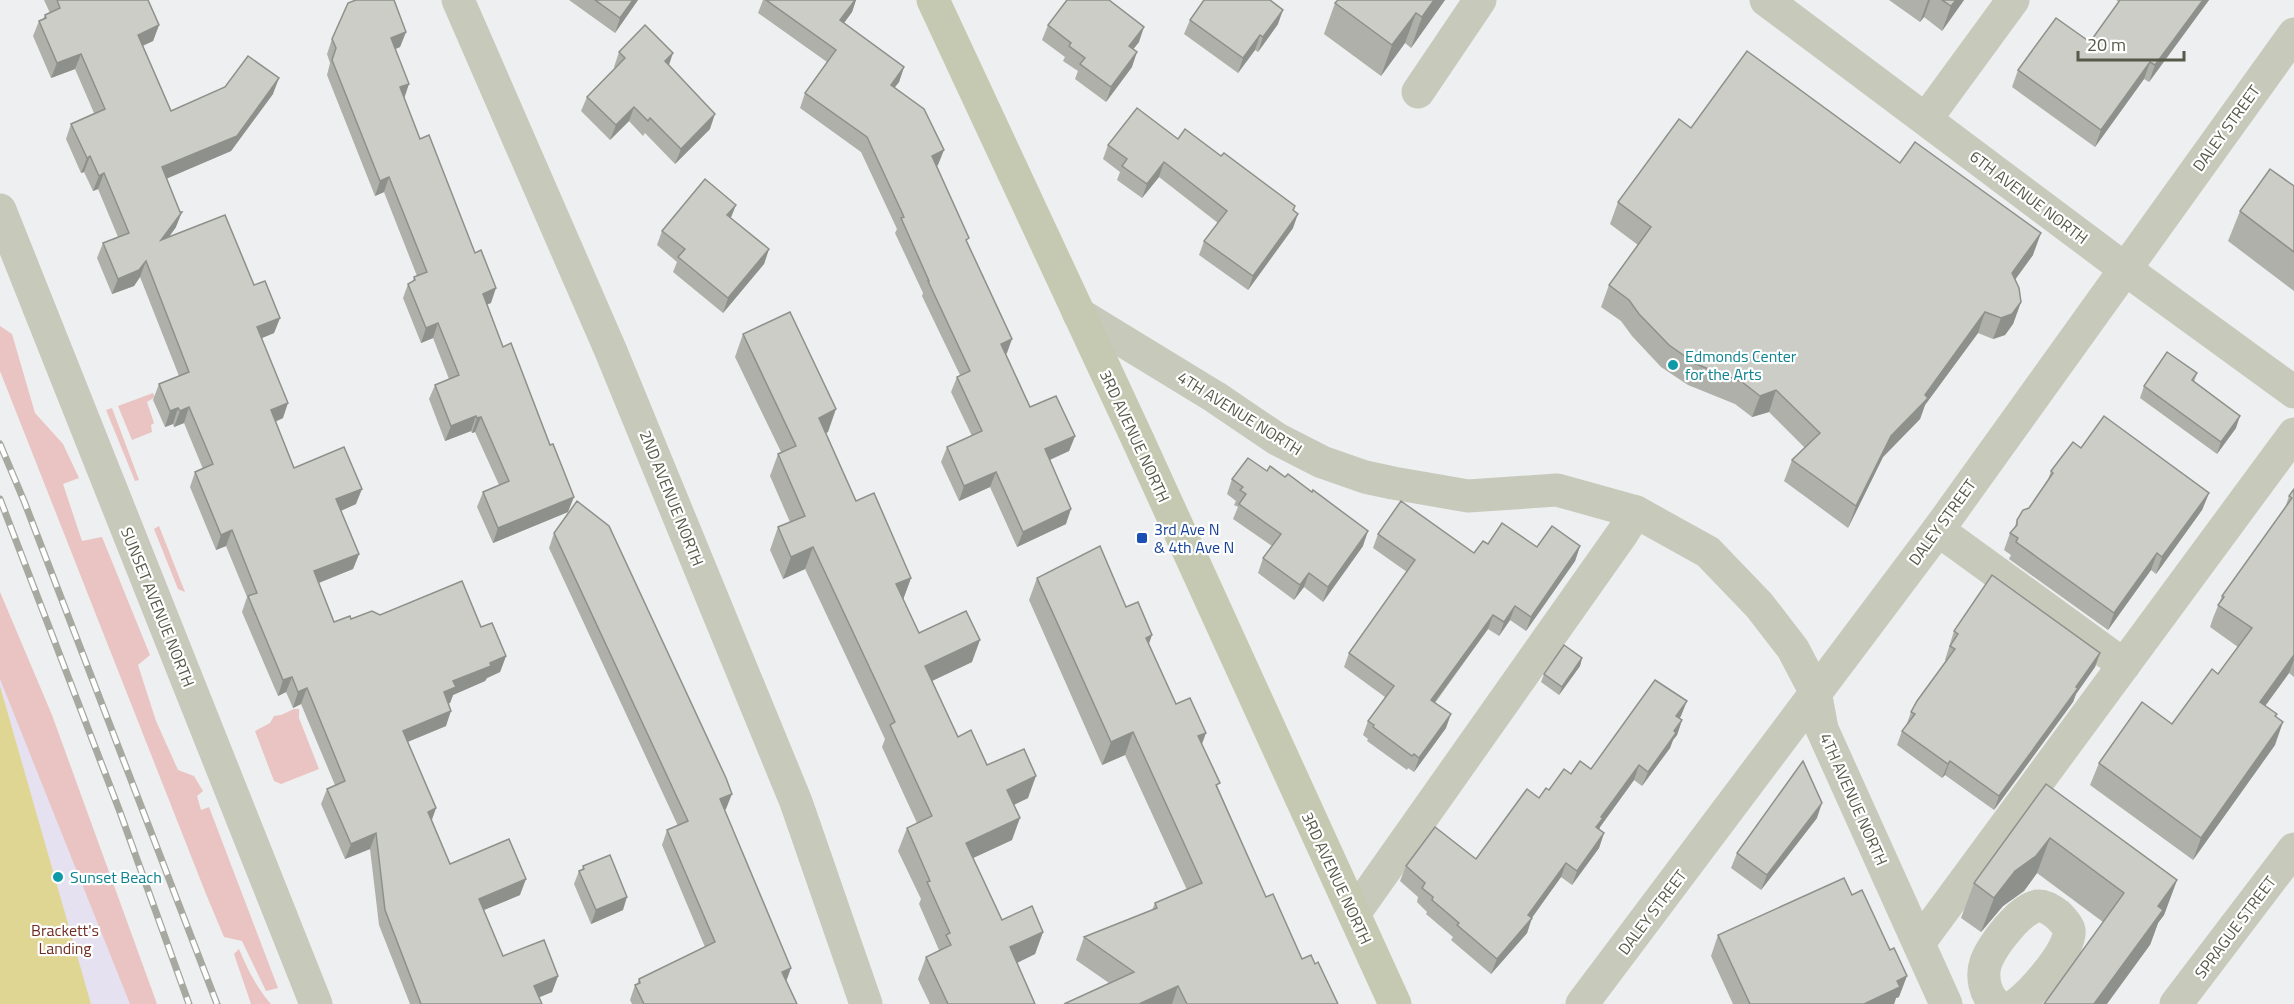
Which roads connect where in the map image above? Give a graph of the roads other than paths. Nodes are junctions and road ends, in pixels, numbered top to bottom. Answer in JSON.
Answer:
{"nodes":[{"id":1,"x":458,"y":0,"type":"edge"},
{"id":2,"x":933,"y":0,"type":"edge"},
{"id":3,"x":1480,"y":0,"type":"edge"},
{"id":4,"x":1766,"y":0,"type":"edge"},
{"id":5,"x":2013,"y":0,"type":"edge"},
{"id":6,"x":2294,"y":34,"type":"edge"},
{"id":7,"x":1418,"y":92,"type":"dead end"},
{"id":8,"x":1926,"y":120,"type":"junction"},
{"id":9,"x":0,"y":210,"type":"edge"},
{"id":10,"x":2125,"y":269,"type":"junction"},
{"id":11,"x":1079,"y":314,"type":"junction"},
{"id":12,"x":2294,"y":392,"type":"edge"},
{"id":13,"x":2294,"y":434,"type":"edge"},
{"id":14,"x":1636,"y":512,"type":"junction"},
{"id":15,"x":1938,"y":530,"type":"junction"},
{"id":16,"x":2124,"y":665,"type":"junction"},
{"id":17,"x":1815,"y":691,"type":"junction"},
{"id":18,"x":2294,"y":849,"type":"edge"},
{"id":19,"x":1354,"y":914,"type":"junction"},
{"id":20,"x":1919,"y":943,"type":"junction"},
{"id":21,"x":316,"y":1004,"type":"edge"},
{"id":22,"x":866,"y":1004,"type":"edge"},
{"id":23,"x":1395,"y":1004,"type":"edge"},
{"id":24,"x":1582,"y":1004,"type":"edge"},
{"id":25,"x":1946,"y":1004,"type":"edge"},
{"id":26,"x":2176,"y":1004,"type":"edge"}],
"edges":[{"from":1,"to":22,"type":"street","name":"2ND AVENUE NORTH"},
{"from":2,"to":11,"type":"main road","name":"3RD AVENUE NORTH"},
{"from":3,"to":7,"type":"street"},
{"from":4,"to":8,"type":"street","name":"6TH AVENUE NORTH"},
{"from":5,"to":8,"type":"street"},
{"from":6,"to":10,"type":"street","name":"DALEY STREET"},
{"from":8,"to":10,"type":"street","name":"6TH AVENUE NORTH"},
{"from":9,"to":21,"type":"street","name":"SUNSET AVENUE NORTH"},
{"from":10,"to":12,"type":"street","name":"6TH AVENUE NORTH"},
{"from":10,"to":15,"type":"street","name":"DALEY STREET"},
{"from":11,"to":14,"type":"street","name":"4TH AVENUE NORTH"},
{"from":11,"to":19,"type":"main road","name":"3RD AVENUE NORTH"},
{"from":13,"to":16,"type":"street"},
{"from":14,"to":17,"type":"street","name":"4TH AVENUE NORTH"},
{"from":14,"to":19,"type":"street"},
{"from":15,"to":16,"type":"street"},
{"from":15,"to":17,"type":"street","name":"DALEY STREET"},
{"from":16,"to":20,"type":"street"},
{"from":17,"to":20,"type":"street","name":"4TH AVENUE NORTH"},
{"from":17,"to":24,"type":"street","name":"DALEY STREET"},
{"from":18,"to":26,"type":"street","name":"SPRAGUE STREET"},
{"from":19,"to":23,"type":"main road","name":"3RD AVENUE NORTH"},
{"from":20,"to":25,"type":"street","name":"4TH AVENUE NORTH"}]}
